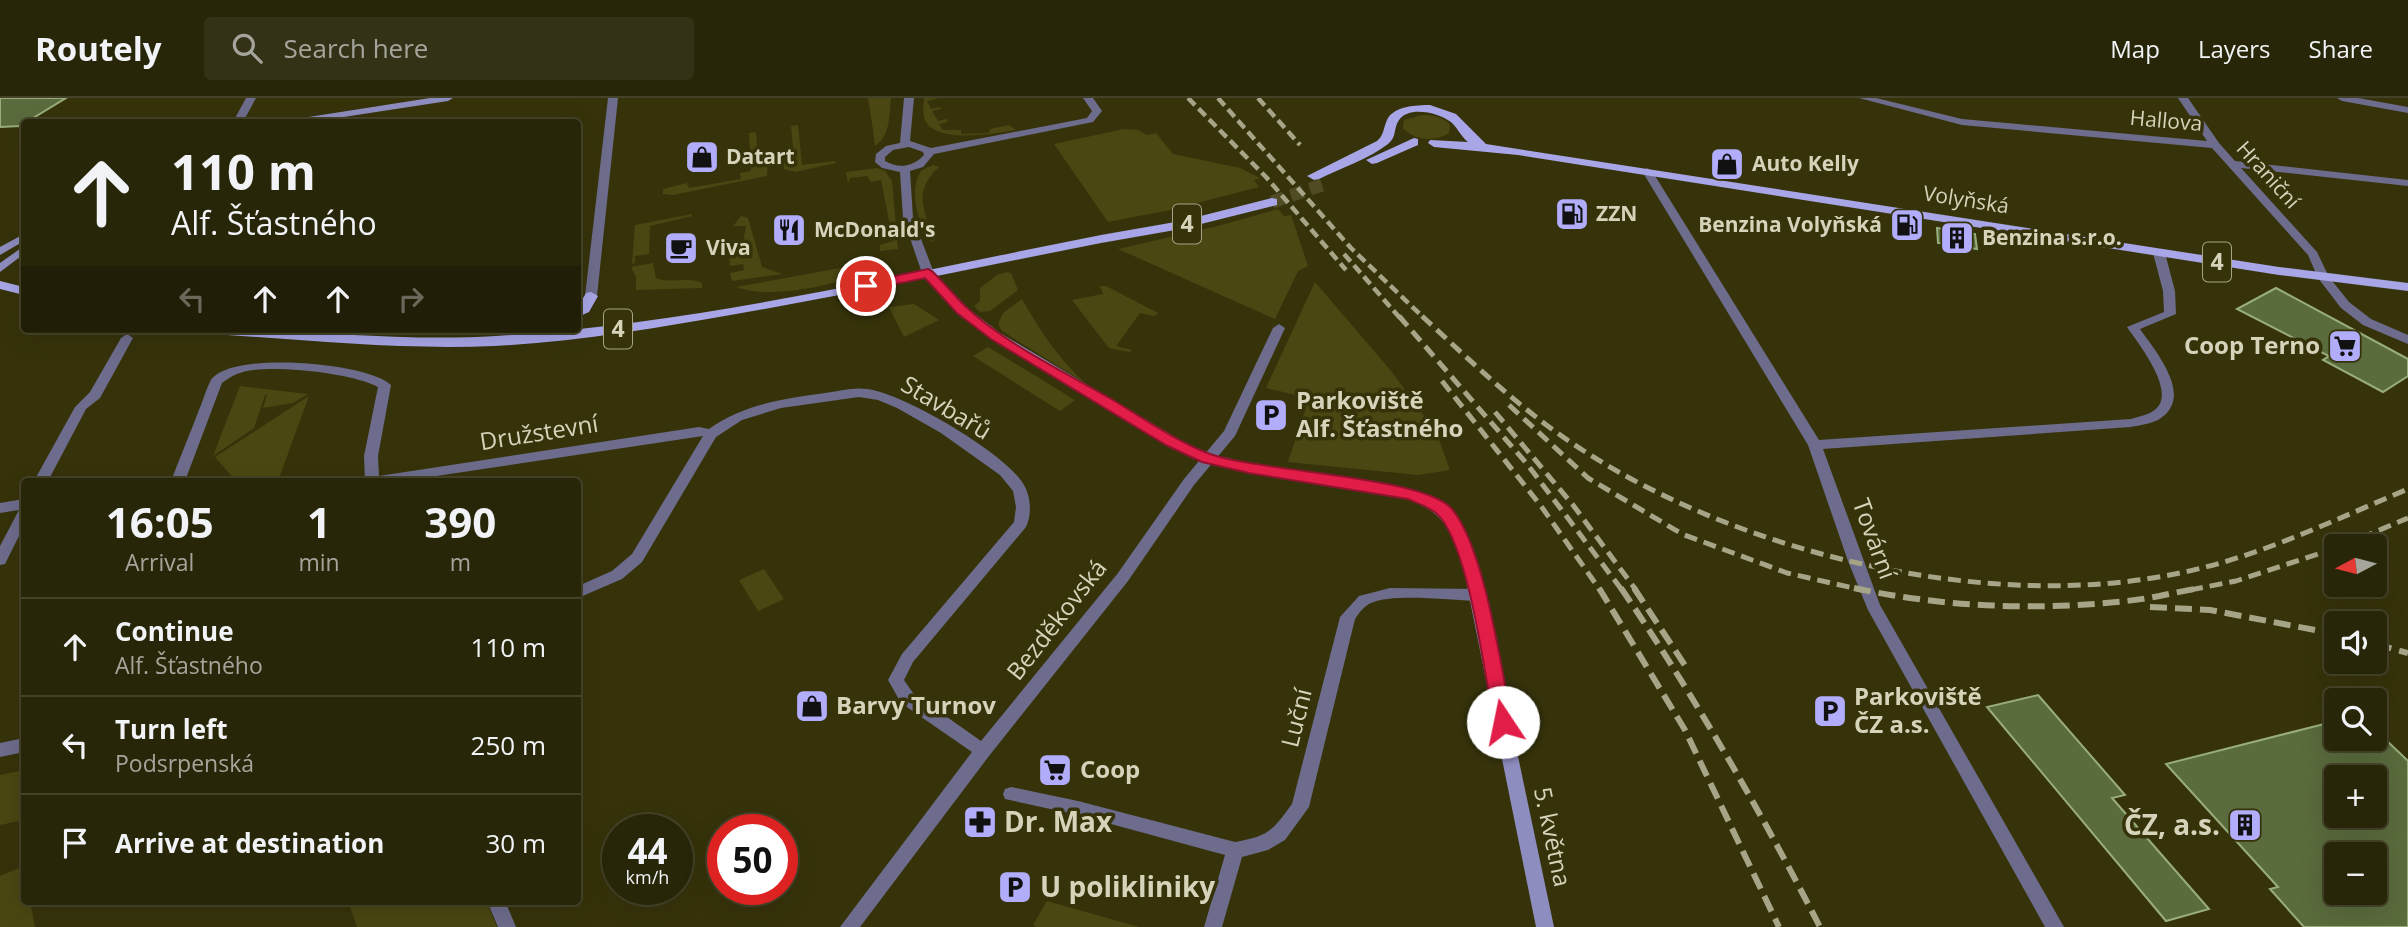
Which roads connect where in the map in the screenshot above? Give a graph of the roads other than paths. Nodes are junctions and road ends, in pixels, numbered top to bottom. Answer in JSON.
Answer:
{"nodes":[{"id":1,"x":251,"y":98,"type":"edge"},
{"id":2,"x":449,"y":98,"type":"edge"},
{"id":3,"x":613,"y":98,"type":"edge"},
{"id":4,"x":909,"y":98,"type":"edge"},
{"id":5,"x":1088,"y":98,"type":"edge"},
{"id":6,"x":1436,"y":98,"type":"edge"},
{"id":7,"x":1864,"y":98,"type":"edge"},
{"id":8,"x":2183,"y":98,"type":"edge"},
{"id":9,"x":2343,"y":98,"type":"edge"},
{"id":10,"x":1451,"y":100,"type":"edge"},
{"id":11,"x":1422,"y":109,"type":"junction"},
{"id":12,"x":2408,"y":110,"type":"edge"},
{"id":13,"x":1447,"y":114,"type":"junction"},
{"id":14,"x":240,"y":119,"type":"edge"},
{"id":15,"x":315,"y":119,"type":"edge"},
{"id":16,"x":1392,"y":128,"type":"junction"},
{"id":17,"x":1460,"y":129,"type":"junction"},
{"id":18,"x":1414,"y":142,"type":"junction"},
{"id":19,"x":1434,"y":143,"type":"junction"},
{"id":20,"x":905,"y":144,"type":"junction"},
{"id":21,"x":2216,"y":145,"type":"junction"},
{"id":22,"x":1518,"y":151,"type":"junction"},
{"id":23,"x":928,"y":152,"type":"junction"},
{"id":24,"x":2233,"y":164,"type":"junction"},
{"id":25,"x":905,"y":169,"type":"junction"},
{"id":26,"x":1647,"y":171,"type":"junction"},
{"id":27,"x":2408,"y":183,"type":"edge"},
{"id":28,"x":1268,"y":198,"type":"tunnel mouth"},
{"id":29,"x":21,"y":239,"type":"edge"},
{"id":30,"x":0,"y":252,"type":"edge"},
{"id":31,"x":21,"y":252,"type":"edge"},
{"id":32,"x":2160,"y":253,"type":"junction"},
{"id":33,"x":0,"y":269,"type":"edge"},
{"id":34,"x":928,"y":273,"type":"junction"},
{"id":35,"x":2325,"y":278,"type":"junction"},
{"id":36,"x":0,"y":285,"type":"edge"},
{"id":37,"x":2408,"y":288,"type":"edge"},
{"id":38,"x":21,"y":290,"type":"edge"},
{"id":39,"x":591,"y":296,"type":"joint"},
{"id":40,"x":0,"y":299,"type":"edge"},
{"id":41,"x":21,"y":302,"type":"edge"},
{"id":42,"x":581,"y":311,"type":"edge"},
{"id":43,"x":1279,"y":328,"type":"dead end"},
{"id":44,"x":281,"y":333,"type":"edge"},
{"id":45,"x":294,"y":333,"type":"edge"},
{"id":46,"x":515,"y":333,"type":"edge"},
{"id":47,"x":298,"y":334,"type":"junction"},
{"id":48,"x":127,"y":338,"type":"dead end"},
{"id":49,"x":2408,"y":340,"type":"edge"},
{"id":50,"x":465,"y":342,"type":"junction"},
{"id":51,"x":711,"y":433,"type":"junction"},
{"id":52,"x":1815,"y":445,"type":"junction"},
{"id":53,"x":1207,"y":458,"type":"junction"},
{"id":54,"x":43,"y":478,"type":"edge"},
{"id":55,"x":179,"y":478,"type":"edge"},
{"id":56,"x":373,"y":478,"type":"edge"},
{"id":57,"x":393,"y":478,"type":"edge"},
{"id":58,"x":21,"y":504,"type":"edge"},
{"id":59,"x":0,"y":508,"type":"edge"},
{"id":60,"x":21,"y":519,"type":"edge"},
{"id":61,"x":0,"y":560,"type":"edge"},
{"id":62,"x":581,"y":591,"type":"edge"},
{"id":63,"x":1477,"y":595,"type":"junction"},
{"id":64,"x":21,"y":746,"type":"edge"},
{"id":65,"x":0,"y":750,"type":"edge"},
{"id":66,"x":983,"y":751,"type":"junction"},
{"id":67,"x":1012,"y":794,"type":"dead end"},
{"id":68,"x":1235,"y":850,"type":"junction"},
{"id":69,"x":498,"y":905,"type":"edge"},
{"id":70,"x":507,"y":927,"type":"edge"},
{"id":71,"x":849,"y":927,"type":"edge"},
{"id":72,"x":1213,"y":927,"type":"edge"},
{"id":73,"x":1545,"y":927,"type":"edge"},
{"id":74,"x":2055,"y":927,"type":"edge"}],
"edges":[{"from":1,"to":14,"type":"street"},
{"from":2,"to":15,"type":"main road"},
{"from":3,"to":39,"type":"street"},
{"from":4,"to":20,"type":"street"},
{"from":5,"to":23,"type":"street"},
{"from":6,"to":11,"type":"main road"},
{"from":7,"to":21,"type":"street","name":"Hallova"},
{"from":8,"to":21,"type":"street","name":"Hraniční"},
{"from":9,"to":12,"type":"street"},
{"from":10,"to":13,"type":"main road"},
{"from":11,"to":13,"type":"main road"},
{"from":11,"to":16,"type":"main road","number":"4"},
{"from":13,"to":17,"type":"main road","number":"4"},
{"from":16,"to":18,"type":"main road","number":"4"},
{"from":16,"to":18,"type":"main road","number":"4"},
{"from":17,"to":19,"type":"main road"},
{"from":17,"to":22,"type":"main road","name":"Volyňská","number":"4"},
{"from":18,"to":19,"type":"main road","number":"4"},
{"from":19,"to":22,"type":"main road","name":"Volyňská","number":"4"},
{"from":20,"to":23,"type":"street"},
{"from":20,"to":25,"type":"street"},
{"from":21,"to":24,"type":"street","name":"Hraniční"},
{"from":22,"to":26,"type":"main road","name":"Volyňská","number":"4"},
{"from":23,"to":25,"type":"street"},
{"from":24,"to":27,"type":"street"},
{"from":24,"to":35,"type":"street","name":"Hraniční"},
{"from":25,"to":34,"type":"street"},
{"from":26,"to":32,"type":"main road","name":"Volyňská","number":"4"},
{"from":26,"to":52,"type":"street","name":"Tovární"},
{"from":28,"to":34,"type":"main road","number":"4"},
{"from":29,"to":30,"type":"main road"},
{"from":31,"to":33,"type":"main road"},
{"from":32,"to":35,"type":"main road","name":"Volyňská","number":"4"},
{"from":32,"to":52,"type":"street"},
{"from":34,"to":50,"type":"main road","number":"4"},
{"from":34,"to":53,"type":"main road","name":"5. května"},
{"from":35,"to":37,"type":"main road","name":"Volyňská","number":"4"},
{"from":35,"to":49,"type":"street","name":"Hraniční"},
{"from":36,"to":38,"type":"main road"},
{"from":39,"to":42,"type":"main road"},
{"from":40,"to":41,"type":"main road"},
{"from":43,"to":53,"type":"street","name":"Bezděkovská"},
{"from":44,"to":47,"type":"main road","number":"4"},
{"from":45,"to":47,"type":"main road","number":"4"},
{"from":46,"to":50,"type":"main road"},
{"from":47,"to":50,"type":"main road","number":"4"},
{"from":48,"to":54,"type":"street"},
{"from":51,"to":57,"type":"street","name":"Družstevní"},
{"from":51,"to":62,"type":"street","name":"Stavbařů"},
{"from":51,"to":66,"type":"street","name":"Stavbařů"},
{"from":52,"to":74,"type":"street","name":"Tovární"},
{"from":53,"to":63,"type":"main road","name":"5. května"},
{"from":53,"to":66,"type":"street","name":"Bezděkovská"},
{"from":55,"to":56,"type":"street"},
{"from":58,"to":59,"type":"street"},
{"from":60,"to":61,"type":"street"},
{"from":63,"to":68,"type":"street","name":"Luční"},
{"from":63,"to":73,"type":"main road","name":"5. května"},
{"from":64,"to":65,"type":"street"},
{"from":66,"to":71,"type":"street","name":"Bezděkovská"},
{"from":67,"to":68,"type":"street"},
{"from":68,"to":72,"type":"street"},
{"from":69,"to":70,"type":"street"}]}
